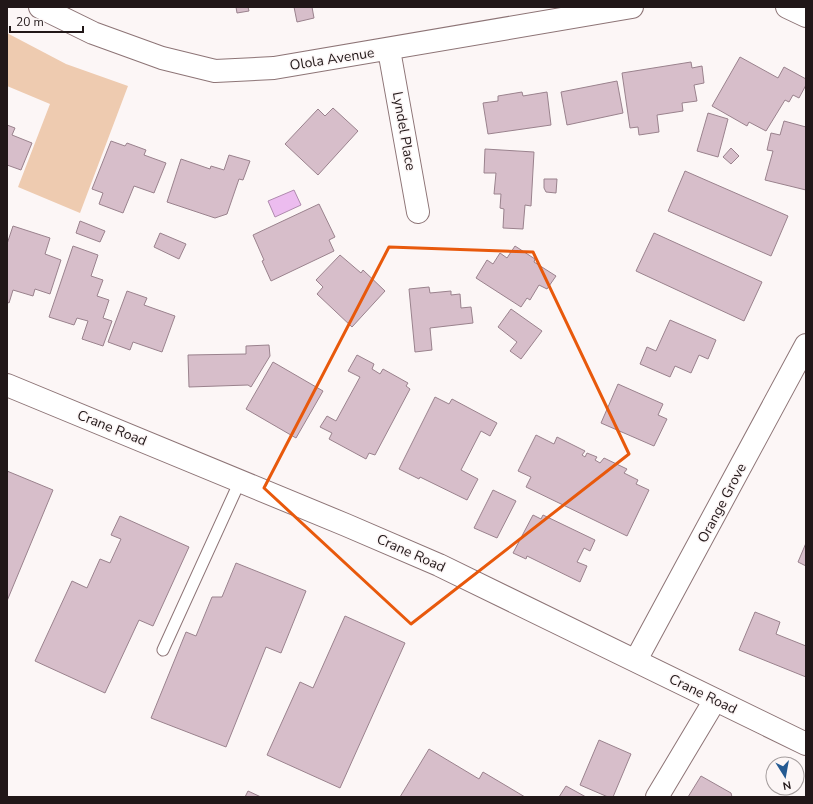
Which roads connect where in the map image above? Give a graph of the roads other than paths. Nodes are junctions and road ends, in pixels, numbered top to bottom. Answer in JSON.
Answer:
{"nodes":[{"id":1,"x":40,"y":7,"type":"edge"},
{"id":2,"x":632,"y":7,"type":"edge"},
{"id":3,"x":787,"y":7,"type":"edge"},
{"id":4,"x":806,"y":16,"type":"edge"},
{"id":5,"x":389,"y":50,"type":"junction"},
{"id":6,"x":418,"y":212,"type":"dead end"},
{"id":7,"x":806,"y":345,"type":"edge"},
{"id":8,"x":7,"y":385,"type":"edge"},
{"id":9,"x":240,"y":481,"type":"junction"},
{"id":10,"x":163,"y":650,"type":"dead end"},
{"id":11,"x":636,"y":660,"type":"junction"},
{"id":12,"x":715,"y":700,"type":"junction"},
{"id":13,"x":806,"y":744,"type":"edge"},
{"id":14,"x":657,"y":797,"type":"edge"}],
"edges":[{"from":1,"to":5,"type":"street","name":"Olola Avenue"},
{"from":2,"to":5,"type":"street","name":"Olola Avenue"},
{"from":3,"to":4,"type":"street"},
{"from":5,"to":6,"type":"street","name":"Lyndel Place"},
{"from":7,"to":11,"type":"street","name":"Orange Grove"},
{"from":8,"to":9,"type":"street","name":"Crane Road"},
{"from":9,"to":10,"type":"lane"},
{"from":9,"to":11,"type":"street","name":"Crane Road"},
{"from":11,"to":12,"type":"street","name":"Crane Road"},
{"from":12,"to":13,"type":"street","name":"Crane Road"},
{"from":12,"to":14,"type":"street"}]}
